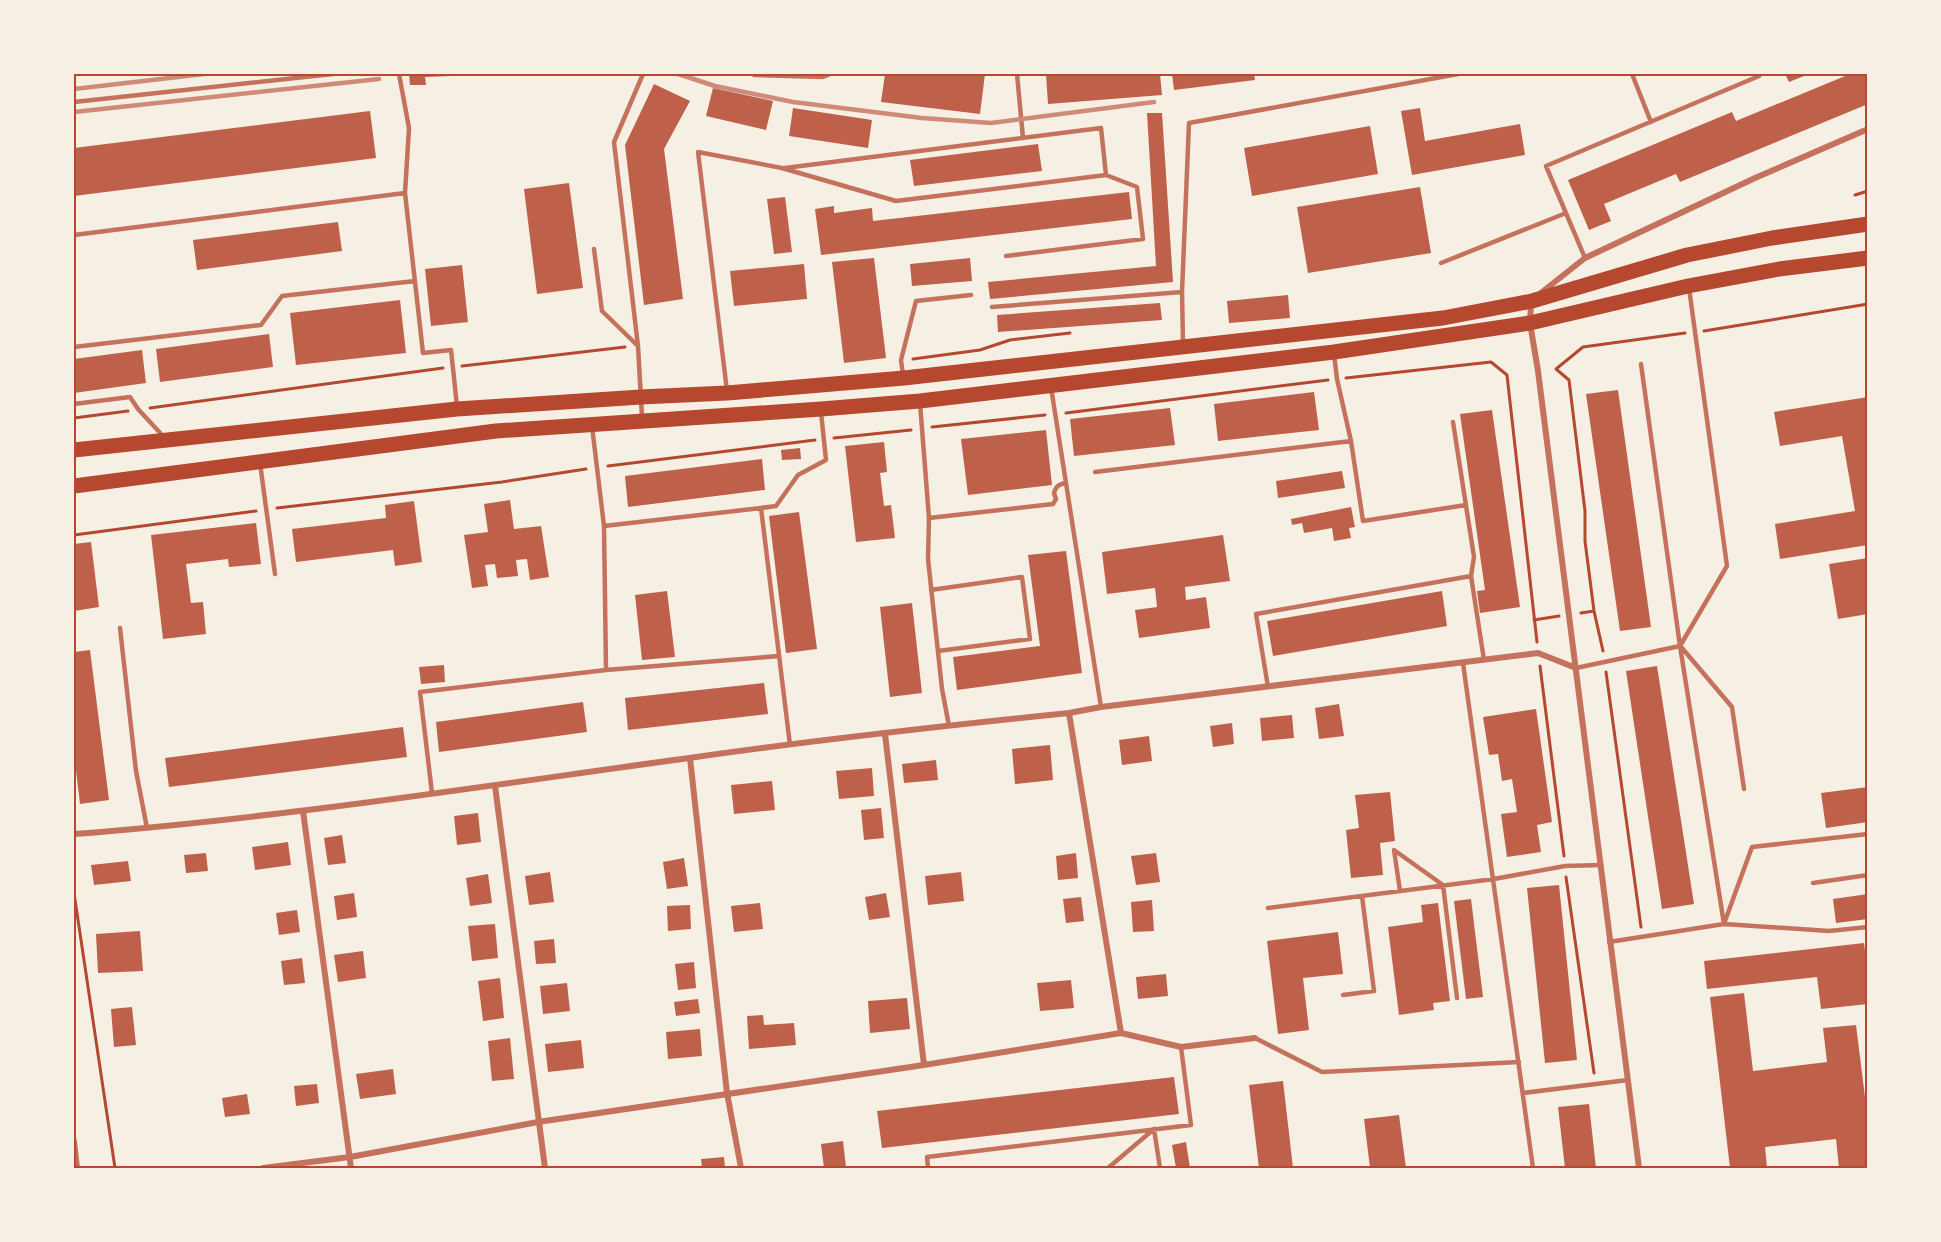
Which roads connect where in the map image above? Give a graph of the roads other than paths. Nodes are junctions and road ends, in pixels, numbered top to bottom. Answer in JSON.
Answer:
{"nodes":[{"id":1,"x":333,"y":74,"type":"edge"},
{"id":2,"x":399,"y":74,"type":"edge"},
{"id":3,"x":643,"y":74,"type":"edge"},
{"id":4,"x":830,"y":74,"type":"edge"},
{"id":5,"x":1017,"y":74,"type":"edge"},
{"id":6,"x":1458,"y":74,"type":"edge"},
{"id":7,"x":1632,"y":74,"type":"edge"},
{"id":8,"x":754,"y":75,"type":"edge"},
{"id":9,"x":1759,"y":76,"type":"dead end"},
{"id":10,"x":74,"y":102,"type":"edge"},
{"id":11,"x":1651,"y":122,"type":"junction"},
{"id":12,"x":1868,"y":129,"type":"edge"},
{"id":13,"x":1023,"y":138,"type":"junction"},
{"id":14,"x":783,"y":168,"type":"junction"},
{"id":15,"x":1106,"y":175,"type":"junction"},
{"id":16,"x":405,"y":193,"type":"junction"},
{"id":17,"x":1566,"y":213,"type":"junction"},
{"id":18,"x":1868,"y":224,"type":"edge"},
{"id":19,"x":74,"y":235,"type":"edge"},
{"id":20,"x":594,"y":249,"type":"dead end"},
{"id":21,"x":1006,"y":256,"type":"dead end"},
{"id":22,"x":1585,"y":258,"type":"junction"},
{"id":23,"x":1868,"y":258,"type":"edge"},
{"id":24,"x":1441,"y":263,"type":"dead end"},
{"id":25,"x":415,"y":281,"type":"junction"},
{"id":26,"x":1688,"y":286,"type":"junction"},
{"id":27,"x":1182,"y":292,"type":"junction"},
{"id":28,"x":971,"y":295,"type":"dead end"},
{"id":29,"x":1532,"y":301,"type":"junction"},
{"id":30,"x":992,"y":308,"type":"dead end"},
{"id":31,"x":1530,"y":323,"type":"junction"},
{"id":32,"x":638,"y":346,"type":"junction"},
{"id":33,"x":1183,"y":346,"type":"junction"},
{"id":34,"x":74,"y":347,"type":"edge"},
{"id":35,"x":1334,"y":352,"type":"junction"},
{"id":36,"x":1641,"y":364,"type":"dead end"},
{"id":37,"x":904,"y":378,"type":"junction"},
{"id":38,"x":1050,"y":384,"type":"junction"},
{"id":39,"x":727,"y":393,"type":"junction"},
{"id":40,"x":641,"y":397,"type":"junction"},
{"id":41,"x":920,"y":400,"type":"junction"},
{"id":42,"x":74,"y":404,"type":"edge"},
{"id":43,"x":457,"y":409,"type":"junction"},
{"id":44,"x":821,"y":409,"type":"junction"},
{"id":45,"x":643,"y":420,"type":"junction"},
{"id":46,"x":1453,"y":422,"type":"dead end"},
{"id":47,"x":592,"y":423,"type":"junction"},
{"id":48,"x":167,"y":440,"type":"junction"},
{"id":49,"x":1351,"y":441,"type":"junction"},
{"id":50,"x":74,"y":450,"type":"edge"},
{"id":51,"x":260,"y":460,"type":"junction"},
{"id":52,"x":1095,"y":472,"type":"dead end"},
{"id":53,"x":1066,"y":483,"type":"junction"},
{"id":54,"x":74,"y":486,"type":"edge"},
{"id":55,"x":1466,"y":505,"type":"junction"},
{"id":56,"x":761,"y":508,"type":"junction"},
{"id":57,"x":929,"y":518,"type":"junction"},
{"id":58,"x":604,"y":526,"type":"junction"},
{"id":59,"x":275,"y":574,"type":"dead end"},
{"id":60,"x":1471,"y":576,"type":"junction"},
{"id":61,"x":931,"y":590,"type":"junction"},
{"id":62,"x":120,"y":628,"type":"dead end"},
{"id":63,"x":1680,"y":646,"type":"junction"},
{"id":64,"x":938,"y":651,"type":"junction"},
{"id":65,"x":779,"y":656,"type":"junction"},
{"id":66,"x":1484,"y":660,"type":"junction"},
{"id":67,"x":1463,"y":663,"type":"junction"},
{"id":68,"x":1576,"y":668,"type":"junction"},
{"id":69,"x":606,"y":670,"type":"junction"},
{"id":70,"x":1268,"y":687,"type":"junction"},
{"id":71,"x":1101,"y":707,"type":"junction"},
{"id":72,"x":1069,"y":713,"type":"junction"},
{"id":73,"x":949,"y":726,"type":"junction"},
{"id":74,"x":885,"y":734,"type":"junction"},
{"id":75,"x":790,"y":745,"type":"junction"},
{"id":76,"x":690,"y":758,"type":"junction"},
{"id":77,"x":495,"y":786,"type":"junction"},
{"id":78,"x":1744,"y":789,"type":"dead end"},
{"id":79,"x":432,"y":793,"type":"junction"},
{"id":80,"x":303,"y":811,"type":"junction"},
{"id":81,"x":147,"y":828,"type":"junction"},
{"id":82,"x":74,"y":834,"type":"edge"},
{"id":83,"x":1868,"y":834,"type":"edge"},
{"id":84,"x":1601,"y":865,"type":"junction"},
{"id":85,"x":1868,"y":875,"type":"edge"},
{"id":86,"x":1494,"y":879,"type":"junction"},
{"id":87,"x":1813,"y":883,"type":"dead end"},
{"id":88,"x":1443,"y":885,"type":"junction"},
{"id":89,"x":1400,"y":891,"type":"junction"},
{"id":90,"x":1362,"y":896,"type":"junction"},
{"id":91,"x":1268,"y":908,"type":"dead end"},
{"id":92,"x":1724,"y":924,"type":"junction"},
{"id":93,"x":1868,"y":927,"type":"edge"},
{"id":94,"x":1609,"y":942,"type":"junction"},
{"id":95,"x":1343,"y":995,"type":"dead end"},
{"id":96,"x":1457,"y":998,"type":"dead end"},
{"id":97,"x":1121,"y":1033,"type":"junction"},
{"id":98,"x":1255,"y":1038,"type":"joint"},
{"id":99,"x":1181,"y":1047,"type":"junction"},
{"id":100,"x":1519,"y":1062,"type":"junction"},
{"id":101,"x":924,"y":1065,"type":"junction"},
{"id":102,"x":1628,"y":1080,"type":"junction"},
{"id":103,"x":727,"y":1093,"type":"junction"},
{"id":104,"x":1523,"y":1093,"type":"junction"},
{"id":105,"x":538,"y":1122,"type":"junction"},
{"id":106,"x":1154,"y":1129,"type":"junction"},
{"id":107,"x":74,"y":1141,"type":"edge"},
{"id":108,"x":350,"y":1157,"type":"junction"},
{"id":109,"x":77,"y":1168,"type":"edge"},
{"id":110,"x":263,"y":1168,"type":"edge"},
{"id":111,"x":351,"y":1168,"type":"edge"},
{"id":112,"x":545,"y":1168,"type":"edge"},
{"id":113,"x":741,"y":1168,"type":"edge"},
{"id":114,"x":928,"y":1168,"type":"edge"},
{"id":115,"x":1108,"y":1168,"type":"edge"},
{"id":116,"x":1160,"y":1168,"type":"edge"},
{"id":117,"x":1533,"y":1168,"type":"edge"},
{"id":118,"x":1639,"y":1168,"type":"edge"}],
"edges":[{"from":1,"to":10,"type":"lane"},
{"from":2,"to":16,"type":"lane"},
{"from":3,"to":32,"type":"lane"},
{"from":4,"to":8,"type":"lane"},
{"from":5,"to":13,"type":"lane"},
{"from":6,"to":27,"type":"lane"},
{"from":7,"to":11,"type":"lane"},
{"from":9,"to":11,"type":"lane"},
{"from":11,"to":17,"type":"lane"},
{"from":12,"to":22,"type":"street"},
{"from":13,"to":14,"type":"lane"},
{"from":13,"to":15,"type":"lane"},
{"from":14,"to":15,"type":"lane"},
{"from":14,"to":39,"type":"lane"},
{"from":15,"to":21,"type":"lane"},
{"from":16,"to":19,"type":"lane"},
{"from":16,"to":25,"type":"lane"},
{"from":17,"to":22,"type":"lane"},
{"from":17,"to":24,"type":"lane"},
{"from":18,"to":29,"type":"main road"},
{"from":20,"to":32,"type":"lane"},
{"from":22,"to":29,"type":"street"},
{"from":23,"to":26,"type":"main road"},
{"from":25,"to":34,"type":"lane"},
{"from":25,"to":43,"type":"lane"},
{"from":26,"to":31,"type":"main road"},
{"from":26,"to":63,"type":"lane"},
{"from":27,"to":30,"type":"lane"},
{"from":27,"to":33,"type":"lane"},
{"from":28,"to":37,"type":"lane"},
{"from":29,"to":31,"type":"street"},
{"from":29,"to":33,"type":"main road"},
{"from":31,"to":35,"type":"main road"},
{"from":31,"to":68,"type":"street"},
{"from":32,"to":40,"type":"lane"},
{"from":33,"to":37,"type":"main road"},
{"from":35,"to":38,"type":"main road"},
{"from":35,"to":49,"type":"lane"},
{"from":36,"to":63,"type":"lane"},
{"from":37,"to":39,"type":"main road"},
{"from":38,"to":41,"type":"main road"},
{"from":38,"to":53,"type":"lane"},
{"from":39,"to":40,"type":"main road"},
{"from":40,"to":43,"type":"main road"},
{"from":40,"to":45,"type":"lane"},
{"from":41,"to":44,"type":"main road"},
{"from":41,"to":57,"type":"lane"},
{"from":42,"to":48,"type":"lane"},
{"from":43,"to":48,"type":"main road"},
{"from":44,"to":45,"type":"main road"},
{"from":44,"to":56,"type":"lane"},
{"from":45,"to":47,"type":"main road"},
{"from":46,"to":55,"type":"lane"},
{"from":47,"to":51,"type":"main road"},
{"from":47,"to":58,"type":"lane"},
{"from":48,"to":50,"type":"main road"},
{"from":49,"to":52,"type":"lane"},
{"from":49,"to":55,"type":"lane"},
{"from":51,"to":54,"type":"main road"},
{"from":51,"to":59,"type":"lane"},
{"from":53,"to":57,"type":"lane"},
{"from":53,"to":71,"type":"lane"},
{"from":55,"to":60,"type":"lane"},
{"from":56,"to":58,"type":"lane"},
{"from":56,"to":65,"type":"lane"},
{"from":57,"to":61,"type":"lane"},
{"from":58,"to":69,"type":"lane"},
{"from":60,"to":66,"type":"lane"},
{"from":60,"to":70,"type":"lane"},
{"from":61,"to":64,"type":"lane"},
{"from":61,"to":64,"type":"lane"},
{"from":62,"to":81,"type":"lane"},
{"from":63,"to":68,"type":"lane"},
{"from":63,"to":78,"type":"lane"},
{"from":63,"to":92,"type":"lane"},
{"from":64,"to":73,"type":"lane"},
{"from":65,"to":69,"type":"lane"},
{"from":65,"to":75,"type":"lane"},
{"from":66,"to":67,"type":"street"},
{"from":66,"to":68,"type":"street"},
{"from":67,"to":70,"type":"street"},
{"from":67,"to":86,"type":"lane"},
{"from":68,"to":84,"type":"street"},
{"from":69,"to":79,"type":"lane"},
{"from":70,"to":71,"type":"street"},
{"from":71,"to":72,"type":"street"},
{"from":72,"to":73,"type":"street"},
{"from":72,"to":97,"type":"street"},
{"from":73,"to":74,"type":"street"},
{"from":74,"to":75,"type":"street"},
{"from":74,"to":101,"type":"street"},
{"from":75,"to":76,"type":"street"},
{"from":76,"to":77,"type":"street"},
{"from":76,"to":103,"type":"street"},
{"from":77,"to":79,"type":"street"},
{"from":77,"to":105,"type":"street"},
{"from":79,"to":80,"type":"street"},
{"from":80,"to":81,"type":"street"},
{"from":80,"to":108,"type":"street"},
{"from":81,"to":82,"type":"street"},
{"from":83,"to":92,"type":"lane"},
{"from":84,"to":86,"type":"lane"},
{"from":84,"to":94,"type":"street"},
{"from":85,"to":87,"type":"lane"},
{"from":86,"to":88,"type":"lane"},
{"from":86,"to":100,"type":"lane"},
{"from":88,"to":89,"type":"lane"},
{"from":88,"to":89,"type":"lane"},
{"from":88,"to":96,"type":"lane"},
{"from":89,"to":90,"type":"lane"},
{"from":90,"to":91,"type":"lane"},
{"from":90,"to":95,"type":"lane"},
{"from":92,"to":93,"type":"lane"},
{"from":92,"to":94,"type":"lane"},
{"from":94,"to":102,"type":"street"},
{"from":97,"to":99,"type":"street"},
{"from":97,"to":101,"type":"street"},
{"from":98,"to":99,"type":"street"},
{"from":98,"to":100,"type":"lane"},
{"from":99,"to":106,"type":"lane"},
{"from":100,"to":104,"type":"lane"},
{"from":101,"to":103,"type":"street"},
{"from":102,"to":104,"type":"lane"},
{"from":102,"to":118,"type":"street"},
{"from":103,"to":105,"type":"street"},
{"from":103,"to":113,"type":"street"},
{"from":104,"to":117,"type":"lane"},
{"from":105,"to":108,"type":"street"},
{"from":105,"to":112,"type":"street"},
{"from":106,"to":114,"type":"lane"},
{"from":106,"to":115,"type":"lane"},
{"from":106,"to":116,"type":"lane"},
{"from":107,"to":109,"type":"street"},
{"from":108,"to":110,"type":"street"},
{"from":108,"to":111,"type":"street"}]}
